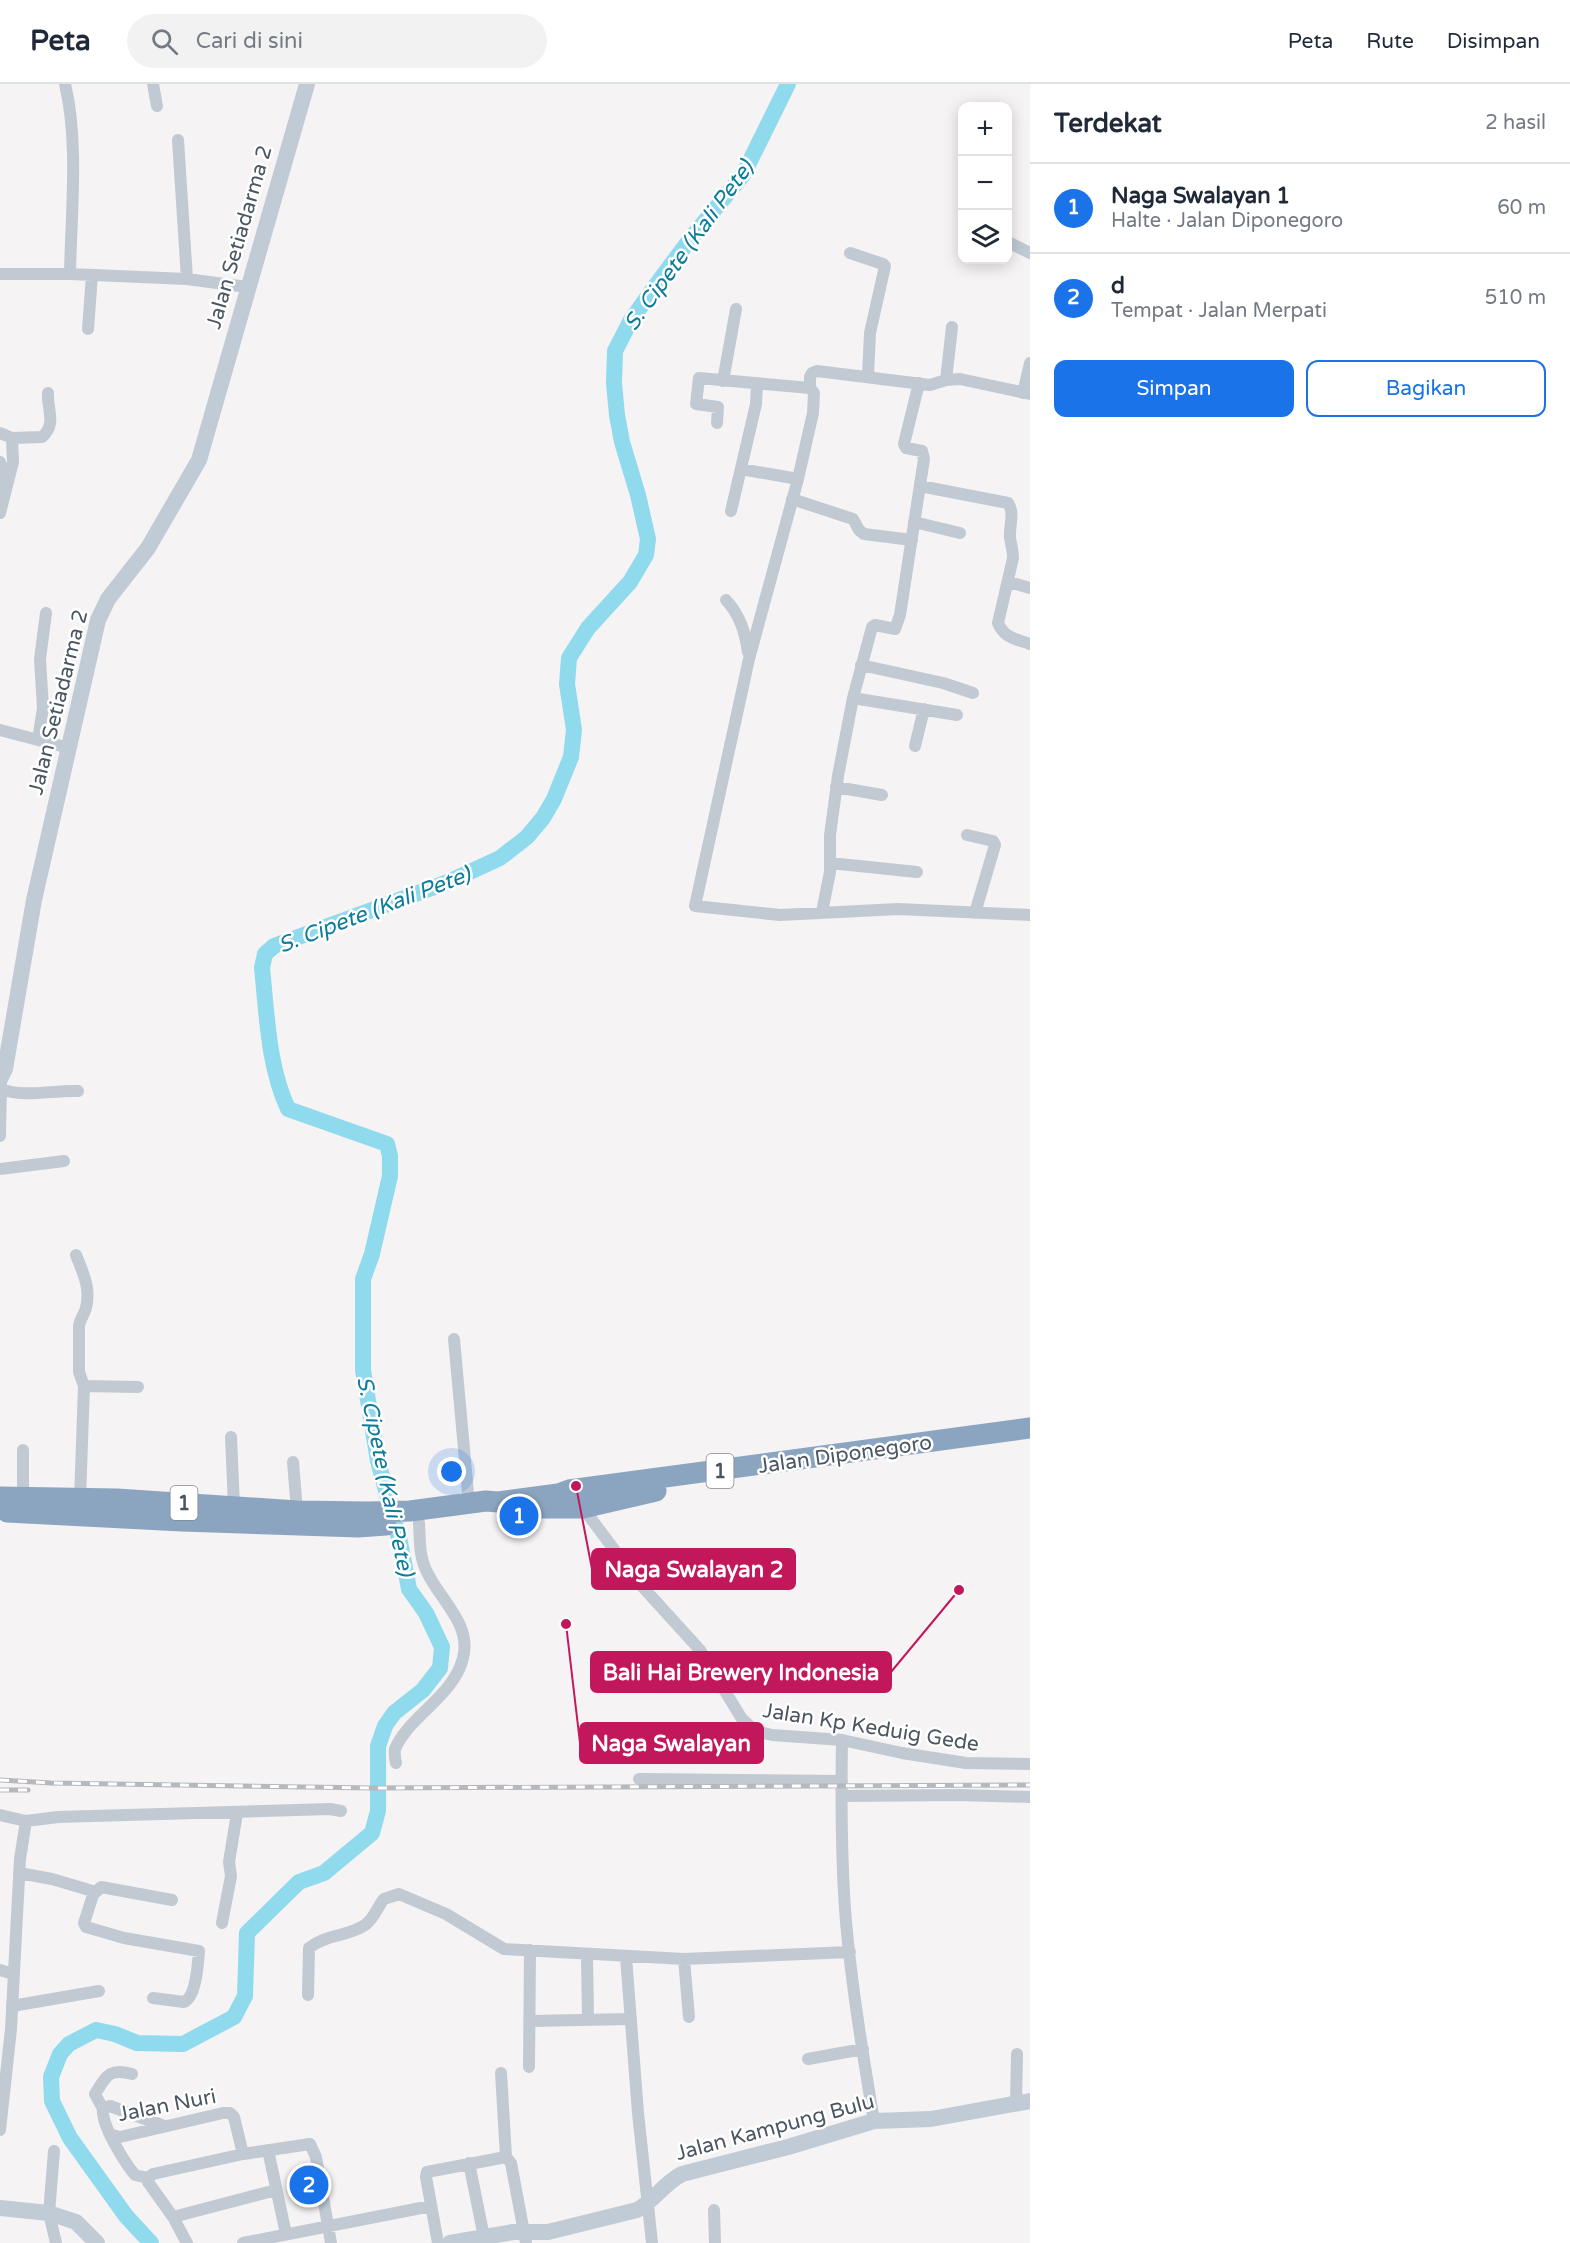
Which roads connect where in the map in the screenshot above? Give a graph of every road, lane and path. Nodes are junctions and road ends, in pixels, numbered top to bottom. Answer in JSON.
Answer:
{"nodes":[{"id":1,"x":64,"y":84,"type":"edge"},
{"id":2,"x":153,"y":84,"type":"edge"},
{"id":3,"x":307,"y":84,"type":"edge"},
{"id":4,"x":157,"y":106,"type":"dead end"},
{"id":5,"x":178,"y":140,"type":"dead end"},
{"id":6,"x":1012,"y":244,"type":"edge"},
{"id":7,"x":850,"y":253,"type":"dead end"},
{"id":8,"x":1030,"y":253,"type":"edge"},
{"id":9,"x":0,"y":274,"type":"edge"},
{"id":10,"x":70,"y":274,"type":"junction"},
{"id":11,"x":92,"y":275,"type":"junction"},
{"id":12,"x":187,"y":279,"type":"junction"},
{"id":13,"x":247,"y":287,"type":"junction"},
{"id":14,"x":736,"y":309,"type":"dead end"},
{"id":15,"x":952,"y":327,"type":"dead end"},
{"id":16,"x":88,"y":329,"type":"dead end"},
{"id":17,"x":1030,"y":363,"type":"edge"},
{"id":18,"x":868,"y":376,"type":"junction"},
{"id":19,"x":946,"y":380,"type":"junction"},
{"id":20,"x":723,"y":381,"type":"junction"},
{"id":21,"x":919,"y":383,"type":"junction"},
{"id":22,"x":757,"y":384,"type":"junction"},
{"id":23,"x":810,"y":388,"type":"junction"},
{"id":24,"x":48,"y":393,"type":"dead end"},
{"id":25,"x":1026,"y":394,"type":"edge"},
{"id":26,"x":717,"y":423,"type":"dead end"},
{"id":27,"x":0,"y":433,"type":"edge"},
{"id":28,"x":12,"y":438,"type":"junction"},
{"id":29,"x":0,"y":462,"type":"edge"},
{"id":30,"x":741,"y":469,"type":"junction"},
{"id":31,"x":798,"y":479,"type":"junction"},
{"id":32,"x":920,"y":486,"type":"junction"},
{"id":33,"x":5,"y":492,"type":"junction"},
{"id":34,"x":792,"y":499,"type":"junction"},
{"id":35,"x":731,"y":511,"type":"dead end"},
{"id":36,"x":0,"y":513,"type":"edge"},
{"id":37,"x":914,"y":522,"type":"junction"},
{"id":38,"x":960,"y":533,"type":"dead end"},
{"id":39,"x":912,"y":540,"type":"junction"},
{"id":40,"x":1009,"y":582,"type":"junction"},
{"id":41,"x":1030,"y":588,"type":"edge"},
{"id":42,"x":726,"y":600,"type":"dead end"},
{"id":43,"x":46,"y":613,"type":"dead end"},
{"id":44,"x":1030,"y":644,"type":"edge"},
{"id":45,"x":749,"y":659,"type":"junction"},
{"id":46,"x":861,"y":665,"type":"junction"},
{"id":47,"x":973,"y":693,"type":"dead end"},
{"id":48,"x":853,"y":698,"type":"junction"},
{"id":49,"x":924,"y":709,"type":"junction"},
{"id":50,"x":957,"y":715,"type":"dead end"},
{"id":51,"x":0,"y":730,"type":"edge"},
{"id":52,"x":38,"y":740,"type":"junction"},
{"id":53,"x":915,"y":746,"type":"dead end"},
{"id":54,"x":69,"y":748,"type":"junction"},
{"id":55,"x":836,"y":787,"type":"junction"},
{"id":56,"x":882,"y":795,"type":"dead end"},
{"id":57,"x":967,"y":834,"type":"dead end"},
{"id":58,"x":830,"y":863,"type":"junction"},
{"id":59,"x":917,"y":872,"type":"dead end"},
{"id":60,"x":822,"y":912,"type":"junction"},
{"id":61,"x":975,"y":913,"type":"junction"},
{"id":62,"x":1030,"y":915,"type":"edge"},
{"id":63,"x":1,"y":1082,"type":"edge"},
{"id":64,"x":78,"y":1090,"type":"dead end"},
{"id":65,"x":0,"y":1136,"type":"edge"},
{"id":66,"x":64,"y":1161,"type":"dead end"},
{"id":67,"x":0,"y":1168,"type":"edge"},
{"id":68,"x":76,"y":1255,"type":"dead end"},
{"id":69,"x":454,"y":1339,"type":"dead end"},
{"id":70,"x":84,"y":1386,"type":"junction"},
{"id":71,"x":138,"y":1387,"type":"dead end"},
{"id":72,"x":1030,"y":1428,"type":"edge"},
{"id":73,"x":231,"y":1437,"type":"dead end"},
{"id":74,"x":1030,"y":1442,"type":"edge"},
{"id":75,"x":23,"y":1450,"type":"dead end"},
{"id":76,"x":293,"y":1462,"type":"dead end"},
{"id":77,"x":0,"y":1497,"type":"edge"},
{"id":78,"x":23,"y":1498,"type":"junction"},
{"id":79,"x":582,"y":1498,"type":"junction"},
{"id":80,"x":80,"y":1499,"type":"junction"},
{"id":81,"x":234,"y":1506,"type":"junction"},
{"id":82,"x":297,"y":1511,"type":"junction"},
{"id":83,"x":470,"y":1511,"type":"junction"},
{"id":84,"x":0,"y":1512,"type":"edge"},
{"id":85,"x":363,"y":1519,"type":"junction"},
{"id":86,"x":414,"y":1520,"type":"junction"},
{"id":87,"x":755,"y":1731,"type":"junction"},
{"id":88,"x":599,"y":1739,"type":"dead end"},
{"id":89,"x":842,"y":1740,"type":"junction"},
{"id":90,"x":396,"y":1763,"type":"dead end"},
{"id":91,"x":1030,"y":1764,"type":"edge"},
{"id":92,"x":639,"y":1779,"type":"dead end"},
{"id":93,"x":842,"y":1782,"type":"junction"},
{"id":94,"x":842,"y":1797,"type":"junction"},
{"id":95,"x":1030,"y":1797,"type":"edge"},
{"id":96,"x":341,"y":1811,"type":"dead end"},
{"id":97,"x":237,"y":1813,"type":"junction"},
{"id":98,"x":0,"y":1815,"type":"edge"},
{"id":99,"x":26,"y":1821,"type":"junction"},
{"id":100,"x":19,"y":1873,"type":"junction"},
{"id":101,"x":94,"y":1892,"type":"junction"},
{"id":102,"x":172,"y":1900,"type":"dead end"},
{"id":103,"x":222,"y":1923,"type":"dead end"},
{"id":104,"x":530,"y":1950,"type":"junction"},
{"id":105,"x":850,"y":1952,"type":"junction"},
{"id":106,"x":587,"y":1955,"type":"junction"},
{"id":107,"x":626,"y":1957,"type":"junction"},
{"id":108,"x":684,"y":1959,"type":"junction"},
{"id":109,"x":0,"y":1970,"type":"edge"},
{"id":110,"x":14,"y":1974,"type":"junction"},
{"id":111,"x":99,"y":1991,"type":"dead end"},
{"id":112,"x":308,"y":1995,"type":"dead end"},
{"id":113,"x":153,"y":1998,"type":"dead end"},
{"id":114,"x":12,"y":2006,"type":"junction"},
{"id":115,"x":689,"y":2018,"type":"dead end"},
{"id":116,"x":588,"y":2019,"type":"junction"},
{"id":117,"x":630,"y":2019,"type":"junction"},
{"id":118,"x":531,"y":2021,"type":"junction"},
{"id":119,"x":5,"y":2029,"type":"edge"},
{"id":120,"x":863,"y":2049,"type":"junction"},
{"id":121,"x":1017,"y":2054,"type":"dead end"},
{"id":122,"x":808,"y":2059,"type":"dead end"},
{"id":123,"x":529,"y":2067,"type":"dead end"},
{"id":124,"x":501,"y":2073,"type":"dead end"},
{"id":125,"x":132,"y":2074,"type":"dead end"},
{"id":126,"x":1023,"y":2102,"type":"edge"},
{"id":127,"x":103,"y":2109,"type":"junction"},
{"id":128,"x":874,"y":2121,"type":"junction"},
{"id":129,"x":165,"y":2126,"type":"junction"},
{"id":130,"x":0,"y":2130,"type":"edge"},
{"id":131,"x":112,"y":2135,"type":"junction"},
{"id":132,"x":268,"y":2150,"type":"junction"},
{"id":133,"x":54,"y":2151,"type":"dead end"},
{"id":134,"x":243,"y":2154,"type":"junction"},
{"id":135,"x":506,"y":2157,"type":"junction"},
{"id":136,"x":469,"y":2163,"type":"junction"},
{"id":137,"x":148,"y":2178,"type":"junction"},
{"id":138,"x":276,"y":2190,"type":"junction"},
{"id":139,"x":648,"y":2203,"type":"junction"},
{"id":140,"x":431,"y":2206,"type":"junction"},
{"id":141,"x":0,"y":2208,"type":"edge"},
{"id":142,"x":714,"y":2210,"type":"dead end"},
{"id":143,"x":49,"y":2213,"type":"junction"},
{"id":144,"x":173,"y":2217,"type":"junction"},
{"id":145,"x":329,"y":2226,"type":"junction"},
{"id":146,"x":286,"y":2234,"type":"junction"},
{"id":147,"x":484,"y":2237,"type":"junction"},
{"id":148,"x":525,"y":2237,"type":"edge"},
{"id":149,"x":56,"y":2243,"type":"edge"},
{"id":150,"x":97,"y":2243,"type":"edge"},
{"id":151,"x":187,"y":2243,"type":"edge"},
{"id":152,"x":243,"y":2243,"type":"edge"},
{"id":153,"x":331,"y":2243,"type":"edge"},
{"id":154,"x":438,"y":2243,"type":"edge"},
{"id":155,"x":450,"y":2243,"type":"edge"},
{"id":156,"x":652,"y":2243,"type":"edge"},
{"id":157,"x":715,"y":2243,"type":"edge"}],
"edges":[{"from":1,"to":10,"type":"street"},
{"from":2,"to":4,"type":"street"},
{"from":3,"to":13,"type":"main road","name":"Jalan Setiadarma 2"},
{"from":5,"to":12,"type":"street"},
{"from":6,"to":8,"type":"street"},
{"from":7,"to":18,"type":"street"},
{"from":9,"to":10,"type":"street"},
{"from":10,"to":11,"type":"street"},
{"from":11,"to":12,"type":"street"},
{"from":11,"to":16,"type":"street"},
{"from":12,"to":13,"type":"street"},
{"from":13,"to":54,"type":"main road","name":"Jalan Setiadarma 2"},
{"from":14,"to":20,"type":"street"},
{"from":15,"to":19,"type":"street"},
{"from":17,"to":25,"type":"street"},
{"from":18,"to":21,"type":"street"},
{"from":18,"to":23,"type":"street"},
{"from":19,"to":21,"type":"street"},
{"from":19,"to":25,"type":"street"},
{"from":20,"to":22,"type":"street"},
{"from":20,"to":26,"type":"street"},
{"from":21,"to":32,"type":"street"},
{"from":22,"to":23,"type":"street"},
{"from":22,"to":30,"type":"street"},
{"from":23,"to":31,"type":"street"},
{"from":24,"to":28,"type":"street"},
{"from":27,"to":28,"type":"street"},
{"from":28,"to":33,"type":"street"},
{"from":29,"to":33,"type":"street"},
{"from":30,"to":31,"type":"street"},
{"from":30,"to":35,"type":"street"},
{"from":31,"to":34,"type":"street"},
{"from":32,"to":37,"type":"street"},
{"from":32,"to":40,"type":"street"},
{"from":33,"to":36,"type":"street"},
{"from":34,"to":39,"type":"street"},
{"from":34,"to":45,"type":"street"},
{"from":37,"to":38,"type":"street"},
{"from":37,"to":39,"type":"street"},
{"from":39,"to":46,"type":"street"},
{"from":40,"to":41,"type":"street"},
{"from":40,"to":44,"type":"street"},
{"from":42,"to":45,"type":"street"},
{"from":43,"to":52,"type":"street"},
{"from":45,"to":60,"type":"street"},
{"from":46,"to":47,"type":"street"},
{"from":46,"to":48,"type":"street"},
{"from":48,"to":49,"type":"street"},
{"from":48,"to":55,"type":"street"},
{"from":49,"to":50,"type":"street"},
{"from":49,"to":53,"type":"street"},
{"from":51,"to":52,"type":"street"},
{"from":52,"to":54,"type":"street"},
{"from":54,"to":63,"type":"main road","name":"Jalan Setiadarma 2"},
{"from":55,"to":56,"type":"street"},
{"from":55,"to":58,"type":"street"},
{"from":57,"to":61,"type":"street"},
{"from":58,"to":59,"type":"street"},
{"from":58,"to":60,"type":"street"},
{"from":60,"to":61,"type":"street"},
{"from":61,"to":62,"type":"street"},
{"from":63,"to":64,"type":"street"},
{"from":63,"to":65,"type":"street"},
{"from":66,"to":67,"type":"street"},
{"from":68,"to":70,"type":"street"},
{"from":69,"to":83,"type":"street"},
{"from":70,"to":71,"type":"street"},
{"from":70,"to":80,"type":"street"},
{"from":72,"to":79,"type":"highway","name":"Jalan Diponegoro","number":"1"},
{"from":73,"to":81,"type":"street"},
{"from":74,"to":79,"type":"highway","name":"Jalan Diponegoro","number":"1"},
{"from":75,"to":78,"type":"street"},
{"from":76,"to":82,"type":"street"},
{"from":77,"to":78,"type":"highway","number":"1"},
{"from":78,"to":80,"type":"highway","number":"1"},
{"from":79,"to":83,"type":"highway","name":"Jalan Diponegoro","number":"1"},
{"from":79,"to":87,"type":"street","name":"Jalan Kp Keduig Gede"},
{"from":80,"to":81,"type":"highway","number":"1"},
{"from":81,"to":82,"type":"highway","number":"1"},
{"from":82,"to":85,"type":"highway","number":"1"},
{"from":83,"to":86,"type":"highway","name":"Jalan Diponegoro","number":"1"},
{"from":84,"to":85,"type":"highway","number":"1"},
{"from":85,"to":86,"type":"highway","number":"1"},
{"from":86,"to":90,"type":"street"},
{"from":87,"to":88,"type":"street"},
{"from":87,"to":89,"type":"street","name":"Jalan Kp Keduig Gede"},
{"from":89,"to":91,"type":"street","name":"Jalan Kp Keduig Gede"},
{"from":89,"to":93,"type":"street"},
{"from":92,"to":93,"type":"street"},
{"from":93,"to":94,"type":"street"},
{"from":94,"to":95,"type":"street"},
{"from":94,"to":105,"type":"street"},
{"from":96,"to":97,"type":"street"},
{"from":97,"to":99,"type":"street"},
{"from":97,"to":103,"type":"street"},
{"from":98,"to":99,"type":"street"},
{"from":99,"to":100,"type":"street"},
{"from":100,"to":101,"type":"street"},
{"from":100,"to":110,"type":"street"},
{"from":101,"to":102,"type":"street"},
{"from":101,"to":113,"type":"street"},
{"from":104,"to":106,"type":"street"},
{"from":104,"to":112,"type":"street"},
{"from":104,"to":118,"type":"street"},
{"from":105,"to":108,"type":"street"},
{"from":105,"to":120,"type":"street"},
{"from":106,"to":107,"type":"street"},
{"from":106,"to":116,"type":"street"},
{"from":107,"to":108,"type":"street"},
{"from":107,"to":117,"type":"street"},
{"from":108,"to":115,"type":"street"},
{"from":109,"to":110,"type":"street"},
{"from":110,"to":114,"type":"street"},
{"from":111,"to":114,"type":"street"},
{"from":114,"to":119,"type":"street"},
{"from":116,"to":117,"type":"street"},
{"from":116,"to":118,"type":"street"},
{"from":117,"to":139,"type":"street"},
{"from":118,"to":123,"type":"street"},
{"from":119,"to":130,"type":"street"},
{"from":120,"to":122,"type":"street"},
{"from":120,"to":128,"type":"street"},
{"from":121,"to":126,"type":"street"},
{"from":124,"to":135,"type":"street"},
{"from":125,"to":127,"type":"street"},
{"from":126,"to":128,"type":"main road","name":"Jalan Kampung Bulu"},
{"from":127,"to":129,"type":"street"},
{"from":127,"to":131,"type":"street"},
{"from":128,"to":139,"type":"main road","name":"Jalan Kampung Bulu"},
{"from":129,"to":131,"type":"street","name":"Jalan Nuri"},
{"from":129,"to":134,"type":"street","name":"Jalan Nuri"},
{"from":131,"to":137,"type":"street"},
{"from":132,"to":134,"type":"street"},
{"from":132,"to":138,"type":"street"},
{"from":132,"to":145,"type":"street"},
{"from":133,"to":143,"type":"street"},
{"from":134,"to":137,"type":"street"},
{"from":135,"to":136,"type":"street"},
{"from":135,"to":148,"type":"street"},
{"from":136,"to":140,"type":"street"},
{"from":136,"to":147,"type":"street"},
{"from":137,"to":144,"type":"street"},
{"from":138,"to":144,"type":"street"},
{"from":138,"to":146,"type":"street"},
{"from":139,"to":148,"type":"main road"},
{"from":139,"to":156,"type":"street"},
{"from":140,"to":145,"type":"street"},
{"from":140,"to":154,"type":"street"},
{"from":141,"to":143,"type":"main road"},
{"from":142,"to":157,"type":"street"},
{"from":143,"to":149,"type":"street"},
{"from":143,"to":150,"type":"main road"},
{"from":144,"to":151,"type":"street"},
{"from":145,"to":146,"type":"street"},
{"from":145,"to":153,"type":"street"},
{"from":146,"to":152,"type":"street"},
{"from":147,"to":148,"type":"main road"},
{"from":147,"to":155,"type":"main road"}]}
